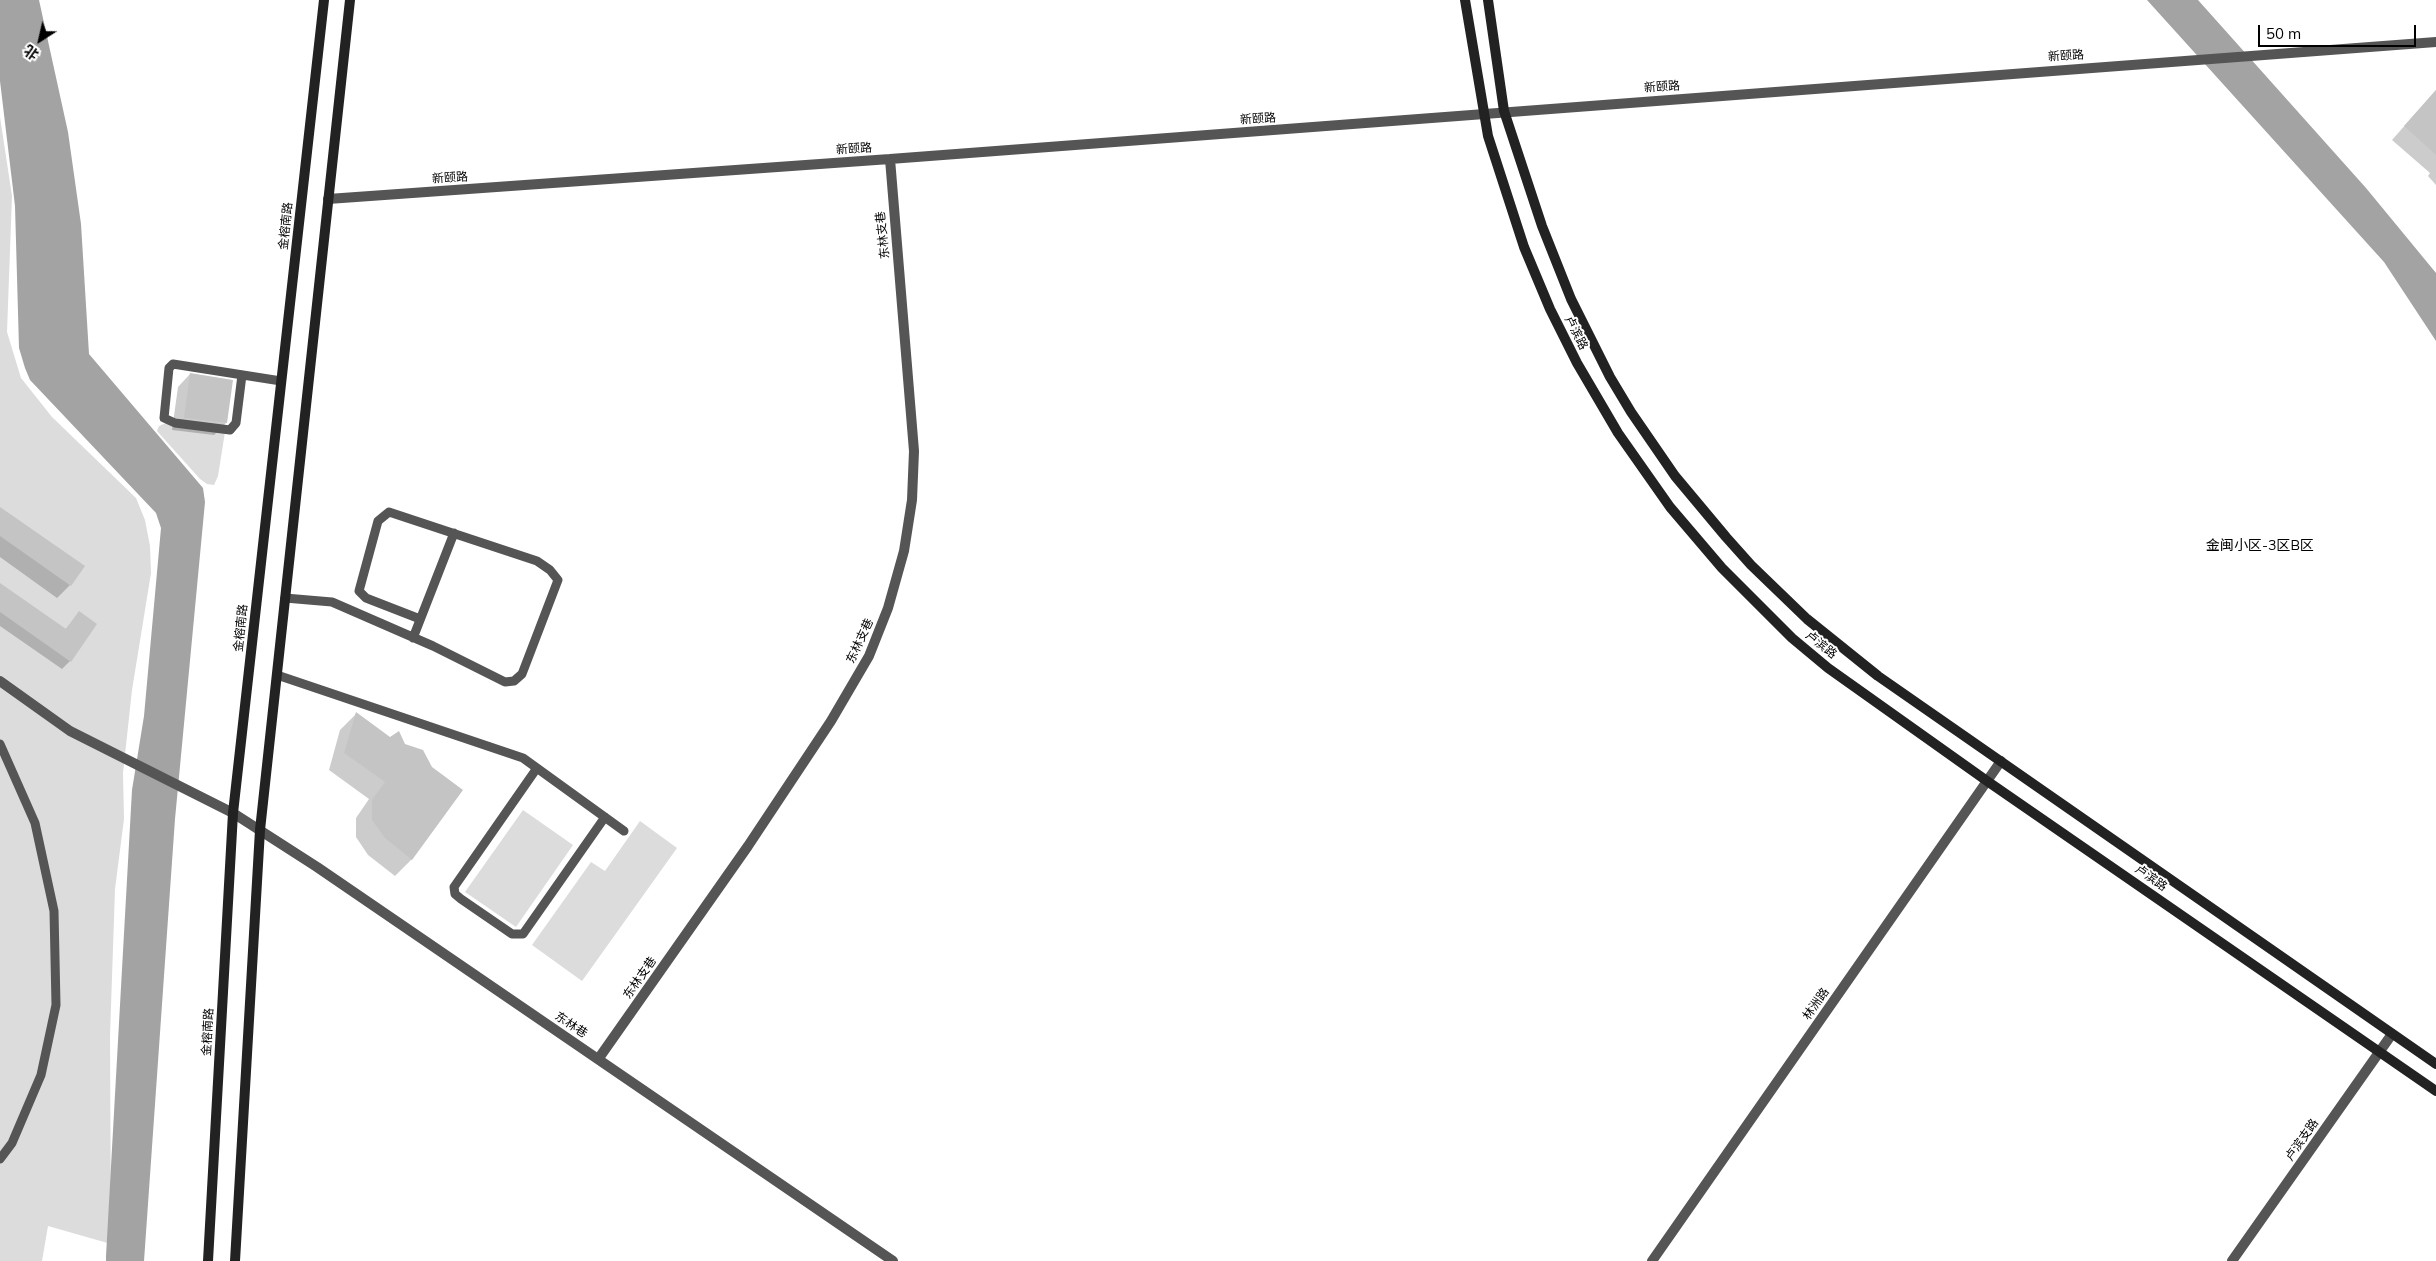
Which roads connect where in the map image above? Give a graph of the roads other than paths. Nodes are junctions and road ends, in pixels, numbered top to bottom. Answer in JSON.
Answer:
{"nodes":[{"id":1,"x":324,"y":0,"type":"edge"},
{"id":2,"x":350,"y":0,"type":"edge"},
{"id":3,"x":1465,"y":0,"type":"edge"},
{"id":4,"x":1488,"y":0,"type":"edge"},
{"id":5,"x":2436,"y":42,"type":"edge"},
{"id":6,"x":1504,"y":111,"type":"junction"},
{"id":7,"x":1483,"y":113,"type":"junction"},
{"id":8,"x":890,"y":159,"type":"junction"},
{"id":9,"x":328,"y":199,"type":"junction"},
{"id":10,"x":242,"y":375,"type":"junction"},
{"id":11,"x":281,"y":381,"type":"junction"},
{"id":12,"x":454,"y":533,"type":"junction"},
{"id":13,"x":285,"y":598,"type":"junction"},
{"id":14,"x":420,"y":619,"type":"junction"},
{"id":15,"x":413,"y":638,"type":"junction"},
{"id":16,"x":277,"y":675,"type":"junction"},
{"id":17,"x":0,"y":681,"type":"edge"},
{"id":18,"x":0,"y":744,"type":"edge"},
{"id":19,"x":2001,"y":761,"type":"junction"},
{"id":20,"x":537,"y":768,"type":"junction"},
{"id":21,"x":1987,"y":781,"type":"junction"},
{"id":22,"x":233,"y":812,"type":"junction"},
{"id":23,"x":605,"y":818,"type":"junction"},
{"id":24,"x":260,"y":830,"type":"junction"},
{"id":25,"x":624,"y":831,"type":"dead end"},
{"id":26,"x":2392,"y":1034,"type":"junction"},
{"id":27,"x":2380,"y":1052,"type":"junction"},
{"id":28,"x":599,"y":1058,"type":"junction"},
{"id":29,"x":2436,"y":1064,"type":"edge"},
{"id":30,"x":2436,"y":1091,"type":"edge"},
{"id":31,"x":0,"y":1159,"type":"edge"},
{"id":32,"x":208,"y":1261,"type":"edge"},
{"id":33,"x":235,"y":1261,"type":"edge"},
{"id":34,"x":893,"y":1261,"type":"edge"},
{"id":35,"x":1652,"y":1261,"type":"edge"},
{"id":36,"x":2232,"y":1261,"type":"edge"}],
"edges":[{"from":1,"to":11,"type":"main road","name":"金榕南路"},
{"from":2,"to":9,"type":"main road"},
{"from":3,"to":7,"type":"main road","name":"卢滨路"},
{"from":4,"to":6,"type":"main road"},
{"from":5,"to":6,"type":"street","name":"新颐路"},
{"from":6,"to":7,"type":"street","name":"新颐路"},
{"from":6,"to":19,"type":"main road"},
{"from":7,"to":8,"type":"street","name":"新颐路"},
{"from":7,"to":21,"type":"main road","name":"卢滨路"},
{"from":8,"to":9,"type":"street","name":"新颐路"},
{"from":8,"to":28,"type":"street","name":"东林支巷"},
{"from":9,"to":13,"type":"main road"},
{"from":10,"to":10,"type":"lane"},
{"from":10,"to":11,"type":"lane"},
{"from":11,"to":22,"type":"main road","name":"金榕南路"},
{"from":12,"to":14,"type":"lane"},
{"from":12,"to":14,"type":"lane"},
{"from":12,"to":15,"type":"lane"},
{"from":13,"to":15,"type":"lane"},
{"from":13,"to":16,"type":"main road"},
{"from":14,"to":15,"type":"lane"},
{"from":16,"to":20,"type":"lane"},
{"from":16,"to":24,"type":"main road"},
{"from":17,"to":22,"type":"street","name":"东林巷"},
{"from":18,"to":31,"type":"lane"},
{"from":19,"to":21,"type":"street","name":"林洲路"},
{"from":19,"to":26,"type":"main road"},
{"from":20,"to":23,"type":"lane"},
{"from":20,"to":23,"type":"lane"},
{"from":21,"to":27,"type":"main road","name":"卢滨路"},
{"from":21,"to":35,"type":"street","name":"林洲路"},
{"from":22,"to":24,"type":"street","name":"东林巷"},
{"from":22,"to":32,"type":"main road","name":"金榕南路"},
{"from":23,"to":25,"type":"lane"},
{"from":24,"to":28,"type":"street","name":"东林巷"},
{"from":24,"to":33,"type":"main road"},
{"from":26,"to":27,"type":"street","name":"卢滨支路"},
{"from":26,"to":29,"type":"main road"},
{"from":27,"to":30,"type":"main road","name":"卢滨路"},
{"from":27,"to":36,"type":"street","name":"卢滨支路"},
{"from":28,"to":34,"type":"street","name":"东林巷"}]}
